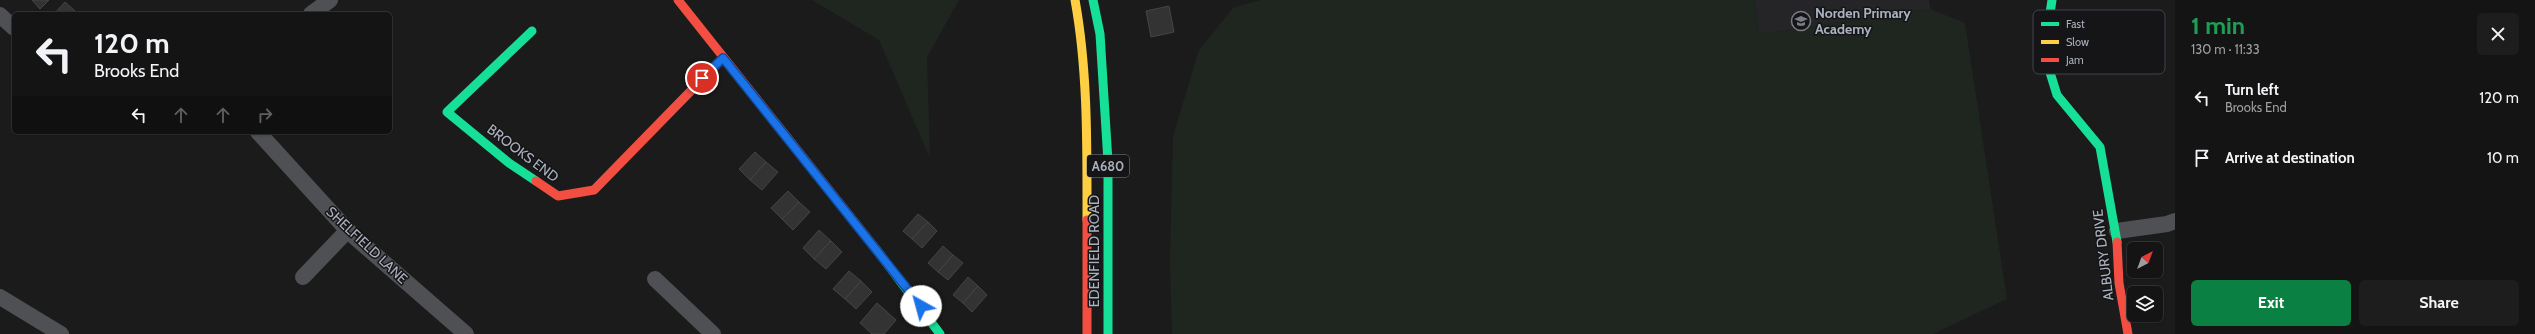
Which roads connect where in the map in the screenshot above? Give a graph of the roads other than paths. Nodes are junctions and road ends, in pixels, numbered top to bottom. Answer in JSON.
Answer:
{"nodes":[{"id":1,"x":330,"y":0,"type":"edge"},
{"id":2,"x":678,"y":0,"type":"edge"},
{"id":3,"x":1075,"y":0,"type":"edge"},
{"id":4,"x":1093,"y":0,"type":"edge"},
{"id":5,"x":2052,"y":0,"type":"edge"},
{"id":6,"x":2050,"y":10,"type":"edge"},
{"id":7,"x":314,"y":12,"type":"edge"},
{"id":8,"x":532,"y":32,"type":"dead end"},
{"id":9,"x":723,"y":58,"type":"junction"},
{"id":10,"x":2050,"y":74,"type":"edge"},
{"id":11,"x":260,"y":134,"type":"edge"},
{"id":12,"x":2175,"y":221,"type":"edge"},
{"id":13,"x":348,"y":230,"type":"junction"},
{"id":14,"x":2117,"y":231,"type":"junction"},
{"id":15,"x":303,"y":276,"type":"dead end"},
{"id":16,"x":654,"y":278,"type":"dead end"},
{"id":17,"x":0,"y":297,"type":"edge"},
{"id":18,"x":61,"y":334,"type":"edge"},
{"id":19,"x":466,"y":334,"type":"edge"},
{"id":20,"x":713,"y":334,"type":"edge"},
{"id":21,"x":940,"y":334,"type":"edge"},
{"id":22,"x":1087,"y":334,"type":"edge"},
{"id":23,"x":1108,"y":334,"type":"edge"},
{"id":24,"x":2128,"y":334,"type":"edge"}],
"edges":[{"from":1,"to":7,"type":"street"},
{"from":2,"to":9,"type":"street"},
{"from":3,"to":22,"type":"street","name":"EDENFIELD ROAD","number":"A680"},
{"from":4,"to":23,"type":"street","name":"EDENFIELD ROAD","number":"A680"},
{"from":5,"to":6,"type":"street","name":"ALBURY DRIVE"},
{"from":8,"to":9,"type":"street","name":"BROOKS END"},
{"from":9,"to":21,"type":"street"},
{"from":10,"to":14,"type":"street","name":"ALBURY DRIVE"},
{"from":11,"to":13,"type":"street","name":"SHELFIELD LANE"},
{"from":12,"to":14,"type":"street"},
{"from":13,"to":15,"type":"street"},
{"from":13,"to":19,"type":"street","name":"SHELFIELD LANE"},
{"from":14,"to":24,"type":"street","name":"ALBURY DRIVE"},
{"from":16,"to":20,"type":"street"},
{"from":17,"to":18,"type":"street"}]}
